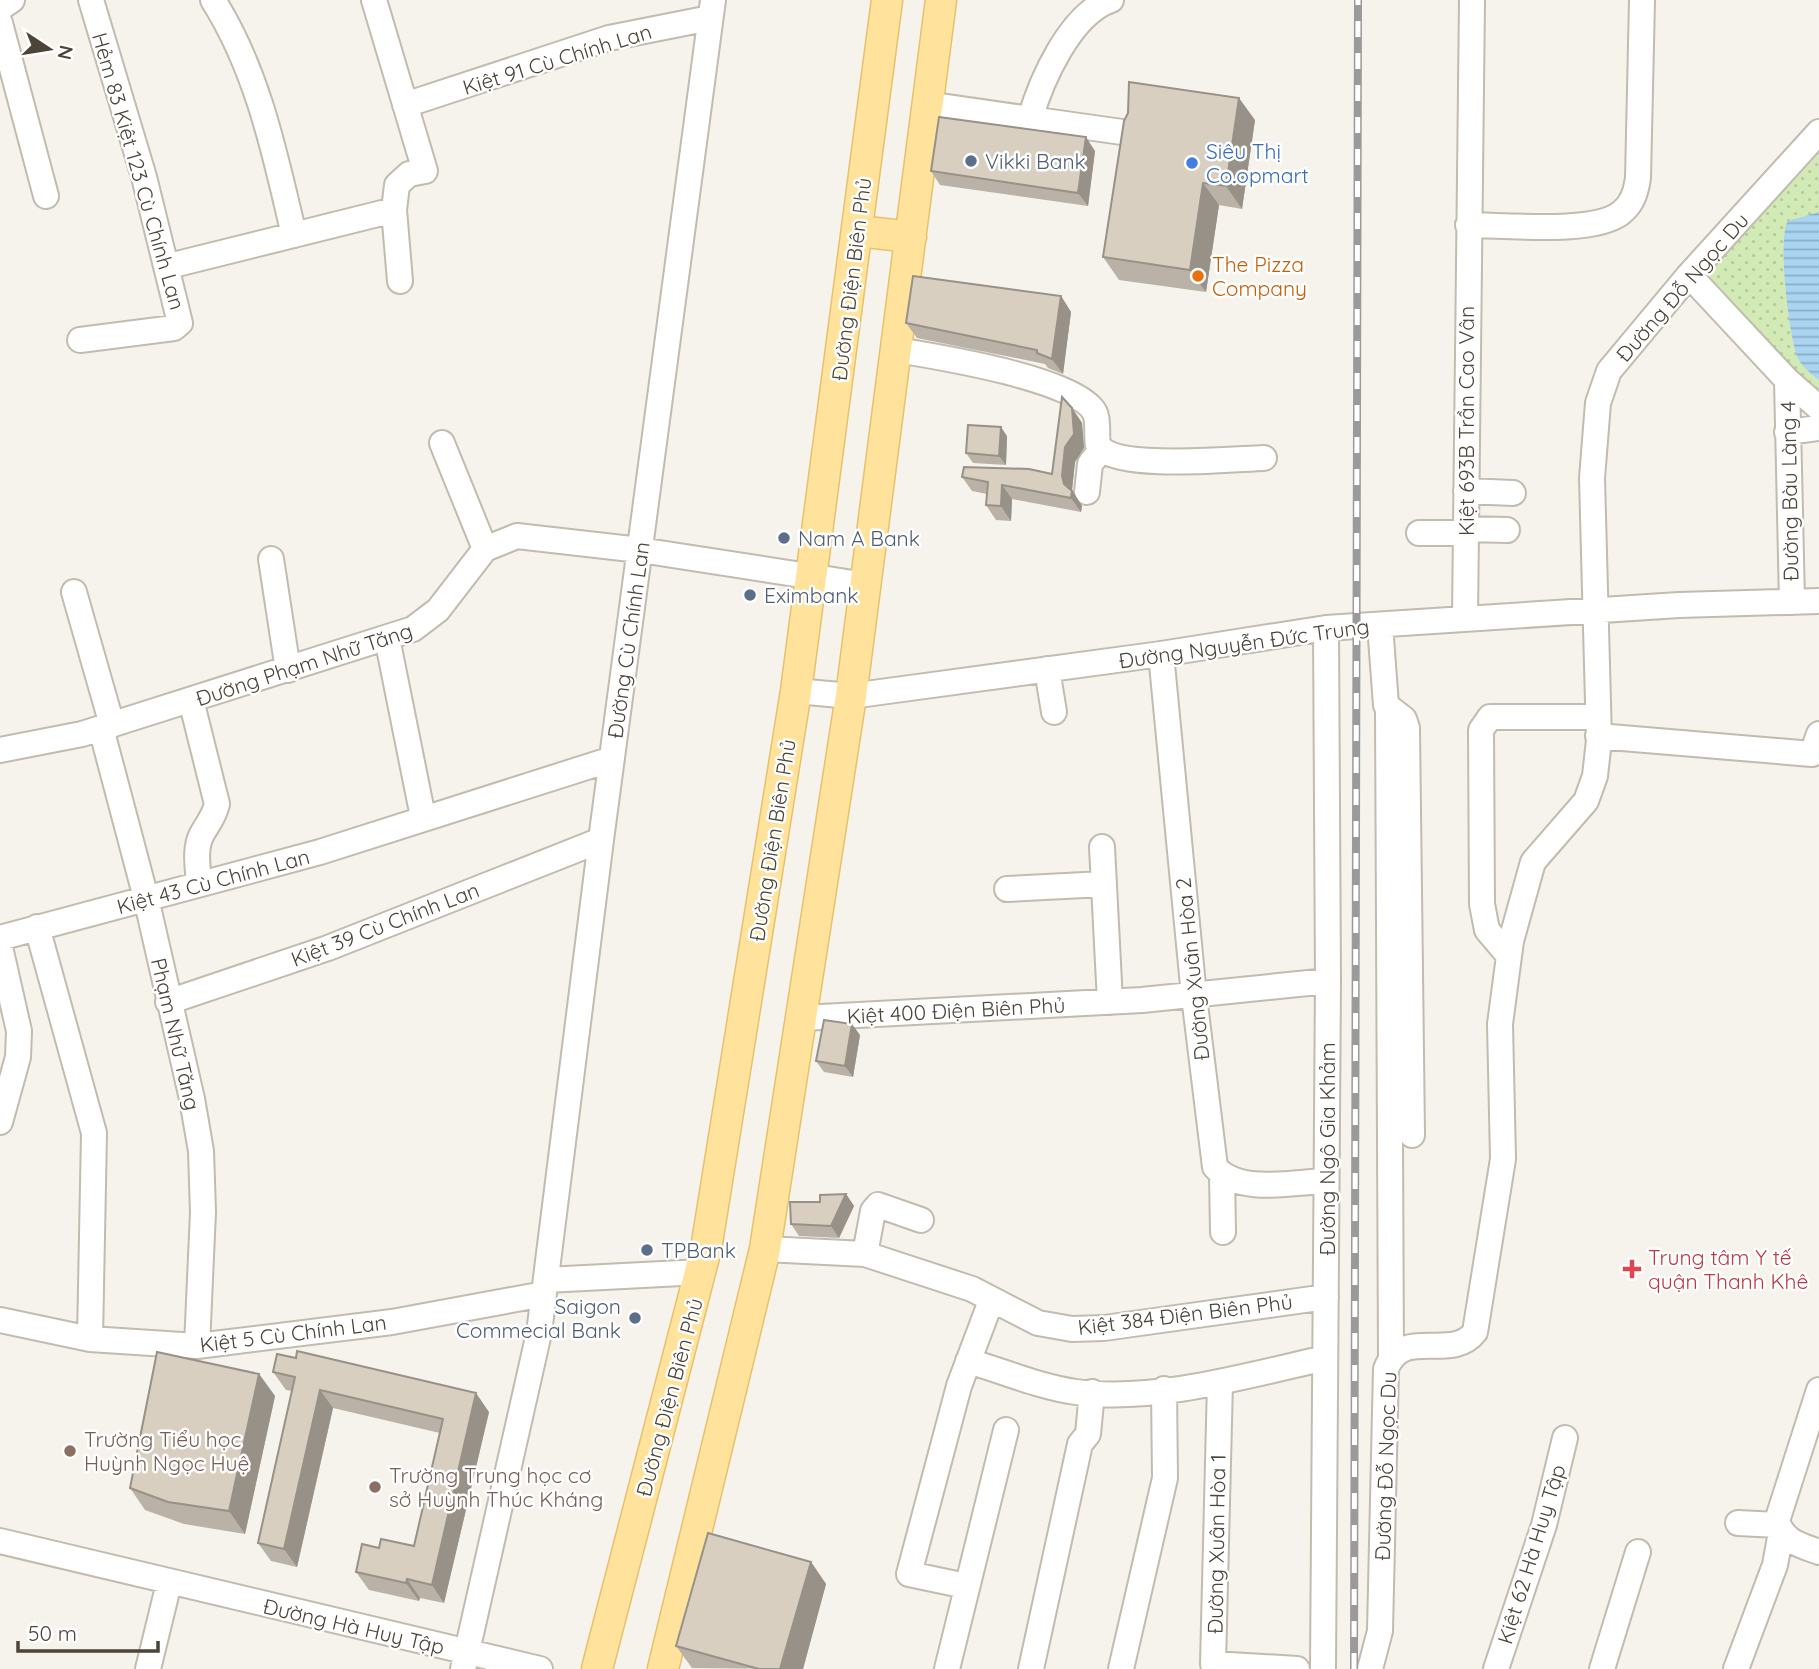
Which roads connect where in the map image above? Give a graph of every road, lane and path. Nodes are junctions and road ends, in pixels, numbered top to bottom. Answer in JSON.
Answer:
{"nodes":[{"id":1,"x":90,"y":0,"type":"edge"},
{"id":2,"x":213,"y":0,"type":"edge"},
{"id":3,"x":374,"y":0,"type":"edge"},
{"id":4,"x":887,"y":0,"type":"edge"},
{"id":5,"x":941,"y":0,"type":"edge"},
{"id":6,"x":1111,"y":0,"type":"edge"},
{"id":7,"x":1472,"y":0,"type":"edge"},
{"id":8,"x":1642,"y":0,"type":"edge"},
{"id":9,"x":4,"y":7,"type":"edge"},
{"id":10,"x":712,"y":9,"type":"edge"},
{"id":11,"x":927,"y":104,"type":"junction"},
{"id":12,"x":405,"y":105,"type":"junction"},
{"id":13,"x":1030,"y":119,"type":"junction"},
{"id":14,"x":1819,"y":132,"type":"edge"},
{"id":15,"x":1129,"y":133,"type":"edge"},
{"id":16,"x":46,"y":196,"type":"dead end"},
{"id":17,"x":394,"y":210,"type":"junction"},
{"id":18,"x":1468,"y":225,"type":"junction"},
{"id":19,"x":858,"y":231,"type":"junction"},
{"id":20,"x":294,"y":235,"type":"junction"},
{"id":21,"x":911,"y":237,"type":"junction"},
{"id":22,"x":169,"y":266,"type":"junction"},
{"id":23,"x":1689,"y":275,"type":"junction"},
{"id":24,"x":400,"y":281,"type":"dead end"},
{"id":25,"x":80,"y":340,"type":"dead end"},
{"id":26,"x":897,"y":350,"type":"junction"},
{"id":27,"x":1787,"y":380,"type":"junction"},
{"id":28,"x":1819,"y":408,"type":"edge"},
{"id":29,"x":1819,"y":428,"type":"edge"},
{"id":30,"x":1787,"y":432,"type":"junction"},
{"id":31,"x":442,"y":443,"type":"dead end"},
{"id":32,"x":1101,"y":450,"type":"junction"},
{"id":33,"x":1264,"y":458,"type":"dead end"},
{"id":34,"x":1465,"y":491,"type":"junction"},
{"id":35,"x":1087,"y":492,"type":"dead end"},
{"id":36,"x":1513,"y":493,"type":"dead end"},
{"id":37,"x":1507,"y":530,"type":"dead end"},
{"id":38,"x":1465,"y":531,"type":"junction"},
{"id":39,"x":1419,"y":533,"type":"dead end"},
{"id":40,"x":485,"y":550,"type":"junction"},
{"id":41,"x":640,"y":550,"type":"junction"},
{"id":42,"x":271,"y":559,"type":"dead end"},
{"id":43,"x":812,"y":576,"type":"junction"},
{"id":44,"x":866,"y":584,"type":"junction"},
{"id":45,"x":74,"y":592,"type":"dead end"},
{"id":46,"x":1819,"y":601,"type":"edge"},
{"id":47,"x":1792,"y":602,"type":"junction"},
{"id":48,"x":1595,"y":611,"type":"junction"},
{"id":49,"x":1465,"y":618,"type":"junction"},
{"id":50,"x":1380,"y":625,"type":"junction"},
{"id":51,"x":1326,"y":628,"type":"junction"},
{"id":52,"x":387,"y":638,"type":"junction"},
{"id":53,"x":1161,"y":654,"type":"junction"},
{"id":54,"x":288,"y":670,"type":"junction"},
{"id":55,"x":1047,"y":670,"type":"junction"},
{"id":56,"x":796,"y":691,"type":"junction"},
{"id":57,"x":851,"y":696,"type":"junction"},
{"id":58,"x":191,"y":700,"type":"junction"},
{"id":59,"x":1388,"y":709,"type":"junction"},
{"id":60,"x":1054,"y":712,"type":"dead end"},
{"id":61,"x":1598,"y":726,"type":"junction"},
{"id":62,"x":106,"y":727,"type":"junction"},
{"id":63,"x":1819,"y":734,"type":"edge"},
{"id":64,"x":0,"y":750,"type":"edge"},
{"id":65,"x":612,"y":759,"type":"junction"},
{"id":66,"x":423,"y":817,"type":"junction"},
{"id":67,"x":601,"y":840,"type":"junction"},
{"id":68,"x":1101,"y":847,"type":"dead end"},
{"id":69,"x":199,"y":884,"type":"junction"},
{"id":70,"x":1104,"y":884,"type":"junction"},
{"id":71,"x":1007,"y":889,"type":"dead end"},
{"id":72,"x":146,"y":898,"type":"junction"},
{"id":73,"x":37,"y":927,"type":"junction"},
{"id":74,"x":0,"y":938,"type":"edge"},
{"id":75,"x":0,"y":947,"type":"edge"},
{"id":76,"x":1509,"y":956,"type":"junction"},
{"id":77,"x":1328,"y":981,"type":"junction"},
{"id":78,"x":1194,"y":996,"type":"junction"},
{"id":79,"x":168,"y":1002,"type":"junction"},
{"id":80,"x":1110,"y":1002,"type":"junction"},
{"id":81,"x":802,"y":1018,"type":"junction"},
{"id":82,"x":0,"y":1122,"type":"edge"},
{"id":83,"x":1412,"y":1135,"type":"dead end"},
{"id":84,"x":1222,"y":1175,"type":"junction"},
{"id":85,"x":1326,"y":1181,"type":"junction"},
{"id":86,"x":921,"y":1220,"type":"dead end"},
{"id":87,"x":1223,"y":1232,"type":"dead end"},
{"id":88,"x":765,"y":1249,"type":"junction"},
{"id":89,"x":865,"y":1254,"type":"junction"},
{"id":90,"x":701,"y":1272,"type":"junction"},
{"id":91,"x":545,"y":1287,"type":"junction"},
{"id":92,"x":1326,"y":1297,"type":"junction"},
{"id":93,"x":991,"y":1301,"type":"junction"},
{"id":94,"x":0,"y":1320,"type":"edge"},
{"id":95,"x":90,"y":1339,"type":"junction"},
{"id":96,"x":197,"y":1346,"type":"junction"},
{"id":97,"x":1391,"y":1356,"type":"junction"},
{"id":98,"x":1325,"y":1358,"type":"junction"},
{"id":99,"x":968,"y":1360,"type":"junction"},
{"id":100,"x":1220,"y":1382,"type":"junction"},
{"id":101,"x":1164,"y":1389,"type":"junction"},
{"id":102,"x":1819,"y":1390,"type":"edge"},
{"id":103,"x":1092,"y":1392,"type":"junction"},
{"id":104,"x":1006,"y":1430,"type":"dead end"},
{"id":105,"x":1565,"y":1438,"type":"dead end"},
{"id":106,"x":1738,"y":1523,"type":"dead end"},
{"id":107,"x":1780,"y":1529,"type":"junction"},
{"id":108,"x":0,"y":1541,"type":"edge"},
{"id":109,"x":1638,"y":1552,"type":"dead end"},
{"id":110,"x":1819,"y":1552,"type":"edge"},
{"id":111,"x":169,"y":1583,"type":"junction"},
{"id":112,"x":966,"y":1586,"type":"junction"},
{"id":113,"x":466,"y":1661,"type":"edge"},
{"id":114,"x":1231,"y":1667,"type":"edge"},
{"id":115,"x":148,"y":1669,"type":"edge"},
{"id":116,"x":540,"y":1669,"type":"edge"},
{"id":117,"x":597,"y":1669,"type":"edge"},
{"id":118,"x":663,"y":1669,"type":"edge"},
{"id":119,"x":947,"y":1669,"type":"edge"},
{"id":120,"x":1031,"y":1669,"type":"edge"},
{"id":121,"x":1121,"y":1669,"type":"edge"},
{"id":122,"x":1297,"y":1669,"type":"edge"},
{"id":123,"x":1323,"y":1669,"type":"edge"},
{"id":124,"x":1370,"y":1669,"type":"edge"},
{"id":125,"x":1496,"y":1669,"type":"edge"},
{"id":126,"x":1602,"y":1669,"type":"edge"},
{"id":127,"x":1736,"y":1669,"type":"edge"}],
"edges":[{"from":1,"to":22,"type":"street","name":"Hẻm 83 Kiệt 123 Cù Chính Lan"},
{"from":2,"to":20,"type":"street"},
{"from":3,"to":12,"type":"street"},
{"from":4,"to":19,"type":"main road","name":"Đường Điện Biên Phủ"},
{"from":5,"to":11,"type":"main road"},
{"from":6,"to":13,"type":"street"},
{"from":7,"to":18,"type":"street","name":"Kiệt 693B Trần Cao Vân"},
{"from":8,"to":18,"type":"street"},
{"from":9,"to":16,"type":"street"},
{"from":10,"to":12,"type":"street","name":"Kiệt 91 Cù Chính Lan"},
{"from":10,"to":41,"type":"street","name":"Đường Cù Chính Lan"},
{"from":11,"to":13,"type":"street"},
{"from":11,"to":21,"type":"main road"},
{"from":12,"to":17,"type":"street"},
{"from":13,"to":15,"type":"street"},
{"from":14,"to":23,"type":"street","name":"Đường Đỗ Ngọc Du"},
{"from":17,"to":20,"type":"street"},
{"from":17,"to":24,"type":"street"},
{"from":18,"to":34,"type":"street","name":"Kiệt 693B Trần Cao Vân"},
{"from":19,"to":21,"type":"main road"},
{"from":19,"to":43,"type":"main road","name":"Đường Điện Biên Phủ"},
{"from":20,"to":22,"type":"street"},
{"from":21,"to":26,"type":"main road"},
{"from":22,"to":25,"type":"street","name":"Hẻm 83 Kiệt 123 Cù Chính Lan"},
{"from":23,"to":27,"type":"street"},
{"from":23,"to":48,"type":"street","name":"Đường Đỗ Ngọc Du"},
{"from":26,"to":32,"type":"street"},
{"from":26,"to":44,"type":"main road"},
{"from":27,"to":28,"type":"street"},
{"from":27,"to":30,"type":"street","name":"Đường Bàu Làng 4"},
{"from":29,"to":30,"type":"street"},
{"from":30,"to":47,"type":"street","name":"Đường Bàu Làng 4"},
{"from":31,"to":40,"type":"street"},
{"from":32,"to":33,"type":"street"},
{"from":32,"to":35,"type":"street"},
{"from":34,"to":36,"type":"street"},
{"from":34,"to":38,"type":"street","name":"Kiệt 693B Trần Cao Vân"},
{"from":37,"to":38,"type":"street"},
{"from":38,"to":39,"type":"street"},
{"from":38,"to":49,"type":"street","name":"Kiệt 693B Trần Cao Vân"},
{"from":40,"to":41,"type":"street","name":"Đường Phạm Nhữ Tăng"},
{"from":40,"to":52,"type":"street","name":"Đường Phạm Nhữ Tăng"},
{"from":41,"to":43,"type":"street","name":"Đường Phạm Nhữ Tăng"},
{"from":41,"to":65,"type":"street","name":"Đường Cù Chính Lan"},
{"from":42,"to":54,"type":"street"},
{"from":43,"to":44,"type":"street","name":"Đường Phạm Nhữ Tăng"},
{"from":43,"to":56,"type":"main road","name":"Đường Điện Biên Phủ"},
{"from":44,"to":57,"type":"main road"},
{"from":45,"to":62,"type":"street","name":"Phạm Nhữ Tăng"},
{"from":46,"to":47,"type":"street","name":"Đường Nguyễn Đức Trung"},
{"from":47,"to":48,"type":"street","name":"Đường Nguyễn Đức Trung"},
{"from":48,"to":49,"type":"street","name":"Đường Nguyễn Đức Trung"},
{"from":48,"to":61,"type":"street","name":"Đường Đỗ Ngọc Du"},
{"from":49,"to":50,"type":"street","name":"Đường Nguyễn Đức Trung"},
{"from":50,"to":51,"type":"street","name":"Đường Nguyễn Đức Trung"},
{"from":50,"to":59,"type":"street"},
{"from":51,"to":53,"type":"street","name":"Đường Nguyễn Đức Trung"},
{"from":51,"to":77,"type":"street","name":"Đường Ngô Gia Khảm"},
{"from":52,"to":54,"type":"street","name":"Đường Phạm Nhữ Tăng"},
{"from":52,"to":66,"type":"street"},
{"from":53,"to":55,"type":"street","name":"Đường Nguyễn Đức Trung"},
{"from":53,"to":78,"type":"street","name":"Đường Xuân Hòa 2"},
{"from":54,"to":58,"type":"street","name":"Đường Phạm Nhữ Tăng"},
{"from":55,"to":57,"type":"street","name":"Đường Nguyễn Đức Trung"},
{"from":55,"to":60,"type":"street"},
{"from":56,"to":57,"type":"street","name":"Đường Nguyễn Đức Trung"},
{"from":56,"to":90,"type":"main road","name":"Đường Điện Biên Phủ"},
{"from":57,"to":81,"type":"main road"},
{"from":58,"to":62,"type":"street","name":"Đường Phạm Nhữ Tăng"},
{"from":58,"to":69,"type":"street"},
{"from":59,"to":83,"type":"street"},
{"from":59,"to":97,"type":"street"},
{"from":61,"to":63,"type":"street"},
{"from":61,"to":76,"type":"street","name":"Đường Đỗ Ngọc Du"},
{"from":61,"to":76,"type":"street"},
{"from":62,"to":64,"type":"street","name":"Đường Phạm Nhữ Tăng"},
{"from":62,"to":72,"type":"street","name":"Phạm Nhữ Tăng"},
{"from":65,"to":66,"type":"street","name":"Kiệt 43 Cù Chính Lan"},
{"from":65,"to":67,"type":"street","name":"Đường Cù Chính Lan"},
{"from":66,"to":69,"type":"street","name":"Kiệt 43 Cù Chính Lan"},
{"from":67,"to":79,"type":"street","name":"Kiệt 39 Cù Chính Lan"},
{"from":67,"to":91,"type":"street","name":"Đường Cù Chính Lan"},
{"from":68,"to":70,"type":"street"},
{"from":69,"to":72,"type":"street","name":"Kiệt 43 Cù Chính Lan"},
{"from":70,"to":71,"type":"street"},
{"from":70,"to":80,"type":"street"},
{"from":72,"to":73,"type":"street","name":"Kiệt 43 Cù Chính Lan"},
{"from":72,"to":79,"type":"street","name":"Phạm Nhữ Tăng"},
{"from":73,"to":74,"type":"street","name":"Kiệt 43 Cù Chính Lan"},
{"from":73,"to":95,"type":"street"},
{"from":75,"to":82,"type":"street"},
{"from":76,"to":97,"type":"street","name":"Đường Đỗ Ngọc Du"},
{"from":77,"to":78,"type":"street","name":"Kiệt 400 Điện Biên Phủ"},
{"from":77,"to":85,"type":"street","name":"Đường Ngô Gia Khảm"},
{"from":78,"to":80,"type":"street","name":"Kiệt 400 Điện Biên Phủ"},
{"from":78,"to":84,"type":"street","name":"Đường Xuân Hòa 2"},
{"from":79,"to":96,"type":"street","name":"Phạm Nhữ Tăng"},
{"from":80,"to":81,"type":"street","name":"Kiệt 400 Điện Biên Phủ"},
{"from":81,"to":88,"type":"main road"},
{"from":84,"to":85,"type":"street"},
{"from":84,"to":87,"type":"street","name":"Đường Xuân Hòa 2"},
{"from":85,"to":92,"type":"street","name":"Đường Ngô Gia Khảm"},
{"from":86,"to":89,"type":"street"},
{"from":88,"to":89,"type":"street","name":"Kiệt 384 Điện Biên Phủ"},
{"from":88,"to":118,"type":"main road"},
{"from":89,"to":93,"type":"street","name":"Kiệt 384 Điện Biên Phủ"},
{"from":90,"to":91,"type":"street"},
{"from":90,"to":117,"type":"main road","name":"Đường Điện Biên Phủ"},
{"from":91,"to":96,"type":"street","name":"Kiệt 5 Cù Chính Lan"},
{"from":91,"to":113,"type":"street","name":"Đường Cù Chính Lan"},
{"from":92,"to":93,"type":"street","name":"Kiệt 384 Điện Biên Phủ"},
{"from":92,"to":98,"type":"street","name":"Đường Ngô Gia Khảm"},
{"from":93,"to":99,"type":"street"},
{"from":94,"to":95,"type":"street","name":"Kiệt 5 Cù Chính Lan"},
{"from":95,"to":96,"type":"street","name":"Kiệt 5 Cù Chính Lan"},
{"from":97,"to":124,"type":"street","name":"Đường Đỗ Ngọc Du"},
{"from":98,"to":100,"type":"street"},
{"from":98,"to":123,"type":"street","name":"Đường Ngô Gia Khảm"},
{"from":99,"to":103,"type":"street"},
{"from":99,"to":112,"type":"street"},
{"from":100,"to":101,"type":"street"},
{"from":100,"to":114,"type":"street","name":"Đường Xuân Hòa 1"},
{"from":101,"to":103,"type":"street"},
{"from":101,"to":121,"type":"street"},
{"from":102,"to":107,"type":"street"},
{"from":103,"to":120,"type":"street"},
{"from":104,"to":112,"type":"street"},
{"from":105,"to":125,"type":"street","name":"Kiệt 62 Hà Huy Tập"},
{"from":106,"to":107,"type":"street"},
{"from":107,"to":110,"type":"street"},
{"from":107,"to":127,"type":"street"},
{"from":108,"to":111,"type":"street","name":"Đường Hà Huy Tập"},
{"from":109,"to":126,"type":"street"},
{"from":111,"to":113,"type":"street","name":"Đường Hà Huy Tập"},
{"from":111,"to":115,"type":"street"},
{"from":112,"to":119,"type":"street"},
{"from":113,"to":116,"type":"street","name":"Đường Hà Huy Tập"},
{"from":114,"to":122,"type":"street","name":"Đường Xuân Hòa 1"}]}
